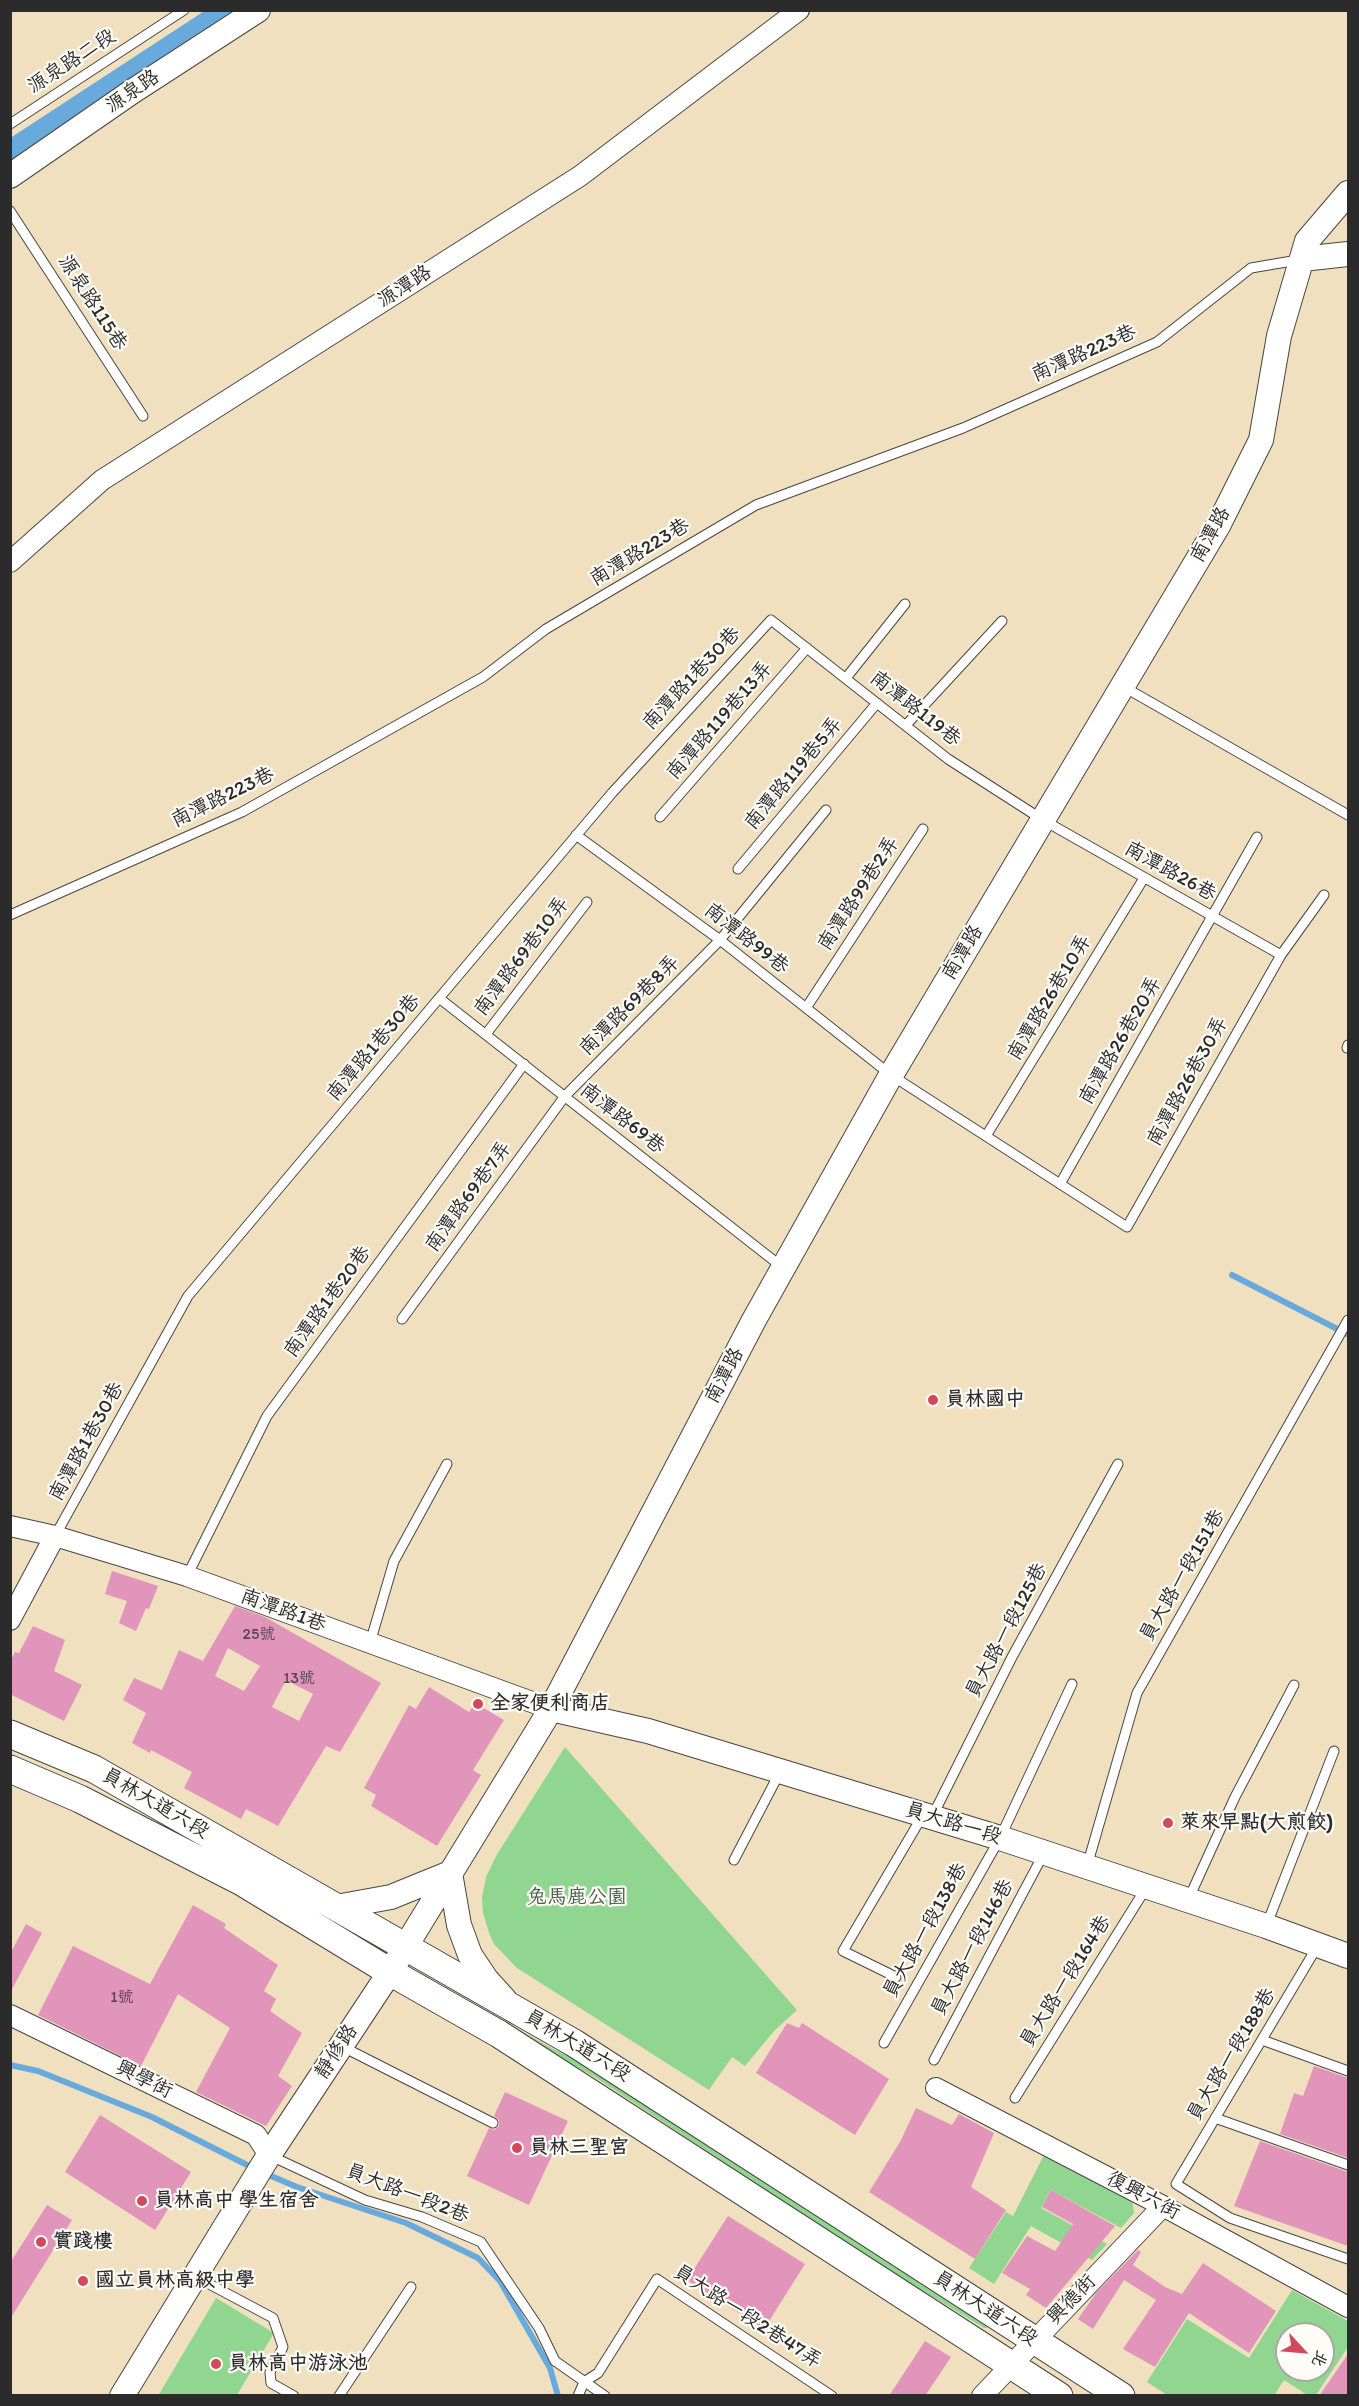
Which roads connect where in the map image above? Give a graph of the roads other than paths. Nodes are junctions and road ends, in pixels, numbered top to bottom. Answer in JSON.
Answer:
{"nodes":[{"id":1,"x":184,"y":10,"type":"edge"},
{"id":2,"x":258,"y":10,"type":"edge"},
{"id":3,"x":799,"y":10,"type":"edge"},
{"id":4,"x":10,"y":124,"type":"edge"},
{"id":5,"x":10,"y":176,"type":"edge"},
{"id":6,"x":1348,"y":193,"type":"edge"},
{"id":7,"x":10,"y":211,"type":"edge"},
{"id":8,"x":1348,"y":254,"type":"edge"},
{"id":9,"x":1302,"y":260,"type":"junction"},
{"id":10,"x":143,"y":416,"type":"dead end"},
{"id":11,"x":10,"y":562,"type":"edge"},
{"id":12,"x":905,"y":604,"type":"dead end"},
{"id":13,"x":771,"y":620,"type":"joint"},
{"id":14,"x":1002,"y":621,"type":"dead end"},
{"id":15,"x":807,"y":648,"type":"junction"},
{"id":16,"x":846,"y":678,"type":"junction"},
{"id":17,"x":1122,"y":686,"type":"junction"},
{"id":18,"x":877,"y":703,"type":"junction"},
{"id":19,"x":906,"y":725,"type":"junction"},
{"id":20,"x":826,"y":810,"type":"dead end"},
{"id":21,"x":1348,"y":815,"type":"edge"},
{"id":22,"x":660,"y":817,"type":"dead end"},
{"id":23,"x":1042,"y":820,"type":"junction"},
{"id":24,"x":923,"y":829,"type":"dead end"},
{"id":25,"x":576,"y":835,"type":"junction"},
{"id":26,"x":1257,"y":837,"type":"dead end"},
{"id":27,"x":738,"y":868,"type":"dead end"},
{"id":28,"x":1144,"y":878,"type":"junction"},
{"id":29,"x":1324,"y":895,"type":"dead end"},
{"id":30,"x":587,"y":902,"type":"dead end"},
{"id":31,"x":10,"y":915,"type":"edge"},
{"id":32,"x":1212,"y":916,"type":"junction"},
{"id":33,"x":720,"y":940,"type":"junction"},
{"id":34,"x":1281,"y":954,"type":"junction"},
{"id":35,"x":439,"y":998,"type":"junction"},
{"id":36,"x":806,"y":1008,"type":"junction"},
{"id":37,"x":486,"y":1034,"type":"junction"},
{"id":38,"x":524,"y":1064,"type":"junction"},
{"id":39,"x":891,"y":1075,"type":"junction"},
{"id":40,"x":565,"y":1096,"type":"junction"},
{"id":41,"x":986,"y":1136,"type":"junction"},
{"id":42,"x":1060,"y":1184,"type":"junction"},
{"id":43,"x":1127,"y":1227,"type":"joint"},
{"id":44,"x":783,"y":1268,"type":"junction"},
{"id":45,"x":402,"y":1319,"type":"dead end"},
{"id":46,"x":1348,"y":1320,"type":"edge"},
{"id":47,"x":447,"y":1464,"type":"dead end"},
{"id":48,"x":1118,"y":1464,"type":"dead end"},
{"id":49,"x":10,"y":1526,"type":"edge"},
{"id":50,"x":55,"y":1536,"type":"junction"},
{"id":51,"x":187,"y":1576,"type":"junction"},
{"id":52,"x":10,"y":1620,"type":"edge"},
{"id":53,"x":370,"y":1643,"type":"junction"},
{"id":54,"x":1072,"y":1684,"type":"dead end"},
{"id":55,"x":1294,"y":1686,"type":"dead end"},
{"id":56,"x":551,"y":1709,"type":"junction"},
{"id":57,"x":10,"y":1734,"type":"edge"},
{"id":58,"x":1334,"y":1751,"type":"dead end"},
{"id":59,"x":10,"y":1769,"type":"edge"},
{"id":60,"x":781,"y":1772,"type":"junction"},
{"id":61,"x":928,"y":1816,"type":"junction"},
{"id":62,"x":1000,"y":1838,"type":"junction"},
{"id":63,"x":1044,"y":1852,"type":"junction"},
{"id":64,"x":734,"y":1860,"type":"dead end"},
{"id":65,"x":1087,"y":1866,"type":"junction"},
{"id":66,"x":450,"y":1873,"type":"junction"},
{"id":67,"x":1147,"y":1886,"type":"junction"},
{"id":68,"x":1188,"y":1900,"type":"junction"},
{"id":69,"x":336,"y":1907,"type":"junction"},
{"id":70,"x":1266,"y":1926,"type":"junction"},
{"id":71,"x":1318,"y":1945,"type":"junction"},
{"id":72,"x":405,"y":1948,"type":"junction"},
{"id":73,"x":1348,"y":1956,"type":"edge"},
{"id":74,"x":390,"y":1972,"type":"junction"},
{"id":75,"x":896,"y":1977,"type":"dead end"},
{"id":76,"x":512,"y":2007,"type":"junction"},
{"id":77,"x":10,"y":2015,"type":"edge"},
{"id":78,"x":1262,"y":2040,"type":"junction"},
{"id":79,"x":884,"y":2043,"type":"dead end"},
{"id":80,"x":341,"y":2046,"type":"junction"},
{"id":81,"x":934,"y":2060,"type":"dead end"},
{"id":82,"x":1348,"y":2071,"type":"edge"},
{"id":83,"x":936,"y":2088,"type":"dead end"},
{"id":84,"x":1015,"y":2098,"type":"dead end"},
{"id":85,"x":1215,"y":2118,"type":"junction"},
{"id":86,"x":493,"y":2123,"type":"dead end"},
{"id":87,"x":269,"y":2155,"type":"junction"},
{"id":88,"x":1348,"y":2165,"type":"edge"},
{"id":89,"x":1163,"y":2206,"type":"junction"},
{"id":90,"x":1348,"y":2259,"type":"edge"},
{"id":91,"x":196,"y":2277,"type":"junction"},
{"id":92,"x":411,"y":2288,"type":"dead end"},
{"id":93,"x":1348,"y":2307,"type":"edge"},
{"id":94,"x":1033,"y":2340,"type":"junction"},
{"id":95,"x":1011,"y":2364,"type":"junction"},
{"id":96,"x":584,"y":2382,"type":"junction"},
{"id":97,"x":122,"y":2396,"type":"edge"},
{"id":98,"x":294,"y":2396,"type":"edge"},
{"id":99,"x":339,"y":2396,"type":"edge"},
{"id":100,"x":578,"y":2396,"type":"edge"},
{"id":101,"x":605,"y":2396,"type":"edge"},
{"id":102,"x":832,"y":2396,"type":"edge"},
{"id":103,"x":982,"y":2396,"type":"edge"},
{"id":104,"x":1059,"y":2396,"type":"edge"},
{"id":105,"x":1121,"y":2396,"type":"edge"}],
"edges":[{"from":1,"to":4,"type":"lane","name":"源泉路二段"},
{"from":2,"to":5,"type":"street","name":"源泉路"},
{"from":3,"to":11,"type":"street","name":"源潭路"},
{"from":6,"to":9,"type":"street","name":"南潭路"},
{"from":7,"to":10,"type":"lane","name":"源泉路115巷"},
{"from":8,"to":9,"type":"street"},
{"from":9,"to":17,"type":"street","name":"南潭路"},
{"from":9,"to":31,"type":"lane","name":"南潭路223巷"},
{"from":12,"to":16,"type":"lane"},
{"from":13,"to":15,"type":"lane","name":"南潭路119巷"},
{"from":13,"to":25,"type":"lane","name":"南潭路1巷30巷"},
{"from":14,"to":19,"type":"lane"},
{"from":15,"to":16,"type":"lane","name":"南潭路119巷"},
{"from":15,"to":22,"type":"lane","name":"南潭路119巷13弄"},
{"from":16,"to":18,"type":"lane","name":"南潭路119巷"},
{"from":17,"to":21,"type":"lane"},
{"from":17,"to":23,"type":"street","name":"南潭路"},
{"from":18,"to":19,"type":"lane","name":"南潭路119巷"},
{"from":18,"to":27,"type":"lane","name":"南潭路119巷5弄"},
{"from":19,"to":23,"type":"lane","name":"南潭路119巷"},
{"from":20,"to":33,"type":"lane","name":"南潭路69巷8弄"},
{"from":23,"to":28,"type":"lane","name":"南潭路26巷"},
{"from":23,"to":39,"type":"street","name":"南潭路"},
{"from":24,"to":36,"type":"lane","name":"南潭路99巷2弄"},
{"from":25,"to":33,"type":"lane","name":"南潭路99巷"},
{"from":25,"to":35,"type":"lane","name":"南潭路1巷30巷"},
{"from":26,"to":32,"type":"lane","name":"南潭路26巷20弄"},
{"from":28,"to":32,"type":"lane","name":"南潭路26巷"},
{"from":28,"to":41,"type":"lane","name":"南潭路26巷10弄"},
{"from":29,"to":34,"type":"lane","name":"南潭路26巷30弄"},
{"from":30,"to":37,"type":"lane","name":"南潭路69巷10弄"},
{"from":32,"to":34,"type":"lane","name":"南潭路26巷"},
{"from":32,"to":42,"type":"lane","name":"南潭路26巷20弄"},
{"from":33,"to":36,"type":"lane","name":"南潭路99巷"},
{"from":33,"to":40,"type":"lane","name":"南潭路69巷8弄"},
{"from":34,"to":43,"type":"lane","name":"南潭路26巷30弄"},
{"from":35,"to":37,"type":"lane","name":"南潭路69巷"},
{"from":35,"to":50,"type":"lane","name":"南潭路1巷30巷"},
{"from":36,"to":39,"type":"lane","name":"南潭路99巷"},
{"from":37,"to":38,"type":"lane","name":"南潭路69巷"},
{"from":38,"to":40,"type":"lane","name":"南潭路69巷"},
{"from":38,"to":51,"type":"lane","name":"南潭路1巷20巷"},
{"from":39,"to":41,"type":"lane","name":"南潭路99巷"},
{"from":39,"to":44,"type":"street","name":"南潭路"},
{"from":40,"to":44,"type":"lane","name":"南潭路69巷"},
{"from":40,"to":45,"type":"lane","name":"南潭路69巷7弄"},
{"from":41,"to":42,"type":"lane","name":"南潭路99巷"},
{"from":42,"to":43,"type":"lane","name":"南潭路99巷"},
{"from":44,"to":56,"type":"street","name":"南潭路"},
{"from":46,"to":65,"type":"lane","name":"員大路一段151巷"},
{"from":47,"to":53,"type":"lane"},
{"from":48,"to":61,"type":"lane","name":"員大路一段125巷"},
{"from":49,"to":50,"type":"street","name":"南潭路1巷"},
{"from":50,"to":51,"type":"street","name":"南潭路1巷"},
{"from":50,"to":52,"type":"street"},
{"from":51,"to":53,"type":"street","name":"南潭路1巷"},
{"from":53,"to":56,"type":"street","name":"南潭路1巷"},
{"from":54,"to":62,"type":"lane","name":"員大路一段138巷"},
{"from":55,"to":68,"type":"lane"},
{"from":56,"to":60,"type":"street","name":"員大路一段"},
{"from":56,"to":66,"type":"street","name":"靜修路"},
{"from":57,"to":69,"type":"main road","name":"員林大道六段"},
{"from":58,"to":70,"type":"lane"},
{"from":59,"to":74,"type":"main road","name":"員林大道六段"},
{"from":60,"to":61,"type":"street","name":"員大路一段"},
{"from":60,"to":64,"type":"lane"},
{"from":61,"to":62,"type":"street","name":"員大路一段"},
{"from":61,"to":75,"type":"lane","name":"員大路一段125巷"},
{"from":62,"to":63,"type":"street","name":"員大路一段"},
{"from":62,"to":79,"type":"lane","name":"員大路一段138巷"},
{"from":63,"to":65,"type":"street","name":"員大路一段"},
{"from":63,"to":81,"type":"lane","name":"員大路一段146巷"},
{"from":65,"to":67,"type":"street","name":"員大路一段"},
{"from":66,"to":69,"type":"street"},
{"from":66,"to":72,"type":"street","name":"靜修路"},
{"from":66,"to":76,"type":"street"},
{"from":67,"to":68,"type":"street","name":"員大路一段"},
{"from":67,"to":84,"type":"lane","name":"員大路一段164巷"},
{"from":68,"to":70,"type":"street","name":"員大路一段"},
{"from":69,"to":72,"type":"main road","name":"員林大道六段"},
{"from":70,"to":71,"type":"street","name":"員大路一段"},
{"from":71,"to":73,"type":"street","name":"員大路一段"},
{"from":71,"to":78,"type":"lane","name":"員大路一段188巷"},
{"from":72,"to":74,"type":"street","name":"靜修路"},
{"from":72,"to":76,"type":"main road","name":"員林大道六段"},
{"from":74,"to":80,"type":"street","name":"靜修路"},
{"from":74,"to":95,"type":"main road","name":"員林大道六段"},
{"from":76,"to":94,"type":"main road","name":"員林大道六段"},
{"from":77,"to":87,"type":"street","name":"興學街"},
{"from":78,"to":82,"type":"lane"},
{"from":78,"to":85,"type":"lane","name":"員大路一段188巷"},
{"from":80,"to":86,"type":"lane"},
{"from":80,"to":87,"type":"street","name":"靜修路"},
{"from":83,"to":89,"type":"street","name":"復興六街"},
{"from":85,"to":88,"type":"lane"},
{"from":85,"to":90,"type":"lane","name":"員大路一段188巷"},
{"from":87,"to":91,"type":"street","name":"靜修路"},
{"from":87,"to":96,"type":"lane","name":"員大路一段2巷"},
{"from":89,"to":93,"type":"street","name":"復興六街"},
{"from":89,"to":94,"type":"street","name":"興德街"},
{"from":91,"to":97,"type":"street","name":"靜修路"},
{"from":91,"to":98,"type":"lane"},
{"from":92,"to":99,"type":"lane"},
{"from":94,"to":95,"type":"street","name":"興德街"},
{"from":94,"to":105,"type":"main road","name":"員林大道六段"},
{"from":95,"to":103,"type":"street","name":"興德街"},
{"from":95,"to":104,"type":"main road","name":"員林大道六段"},
{"from":96,"to":100,"type":"lane"},
{"from":96,"to":101,"type":"lane","name":"員大路一段2巷"},
{"from":96,"to":102,"type":"lane","name":"員大路一段2巷47弄"}]}
